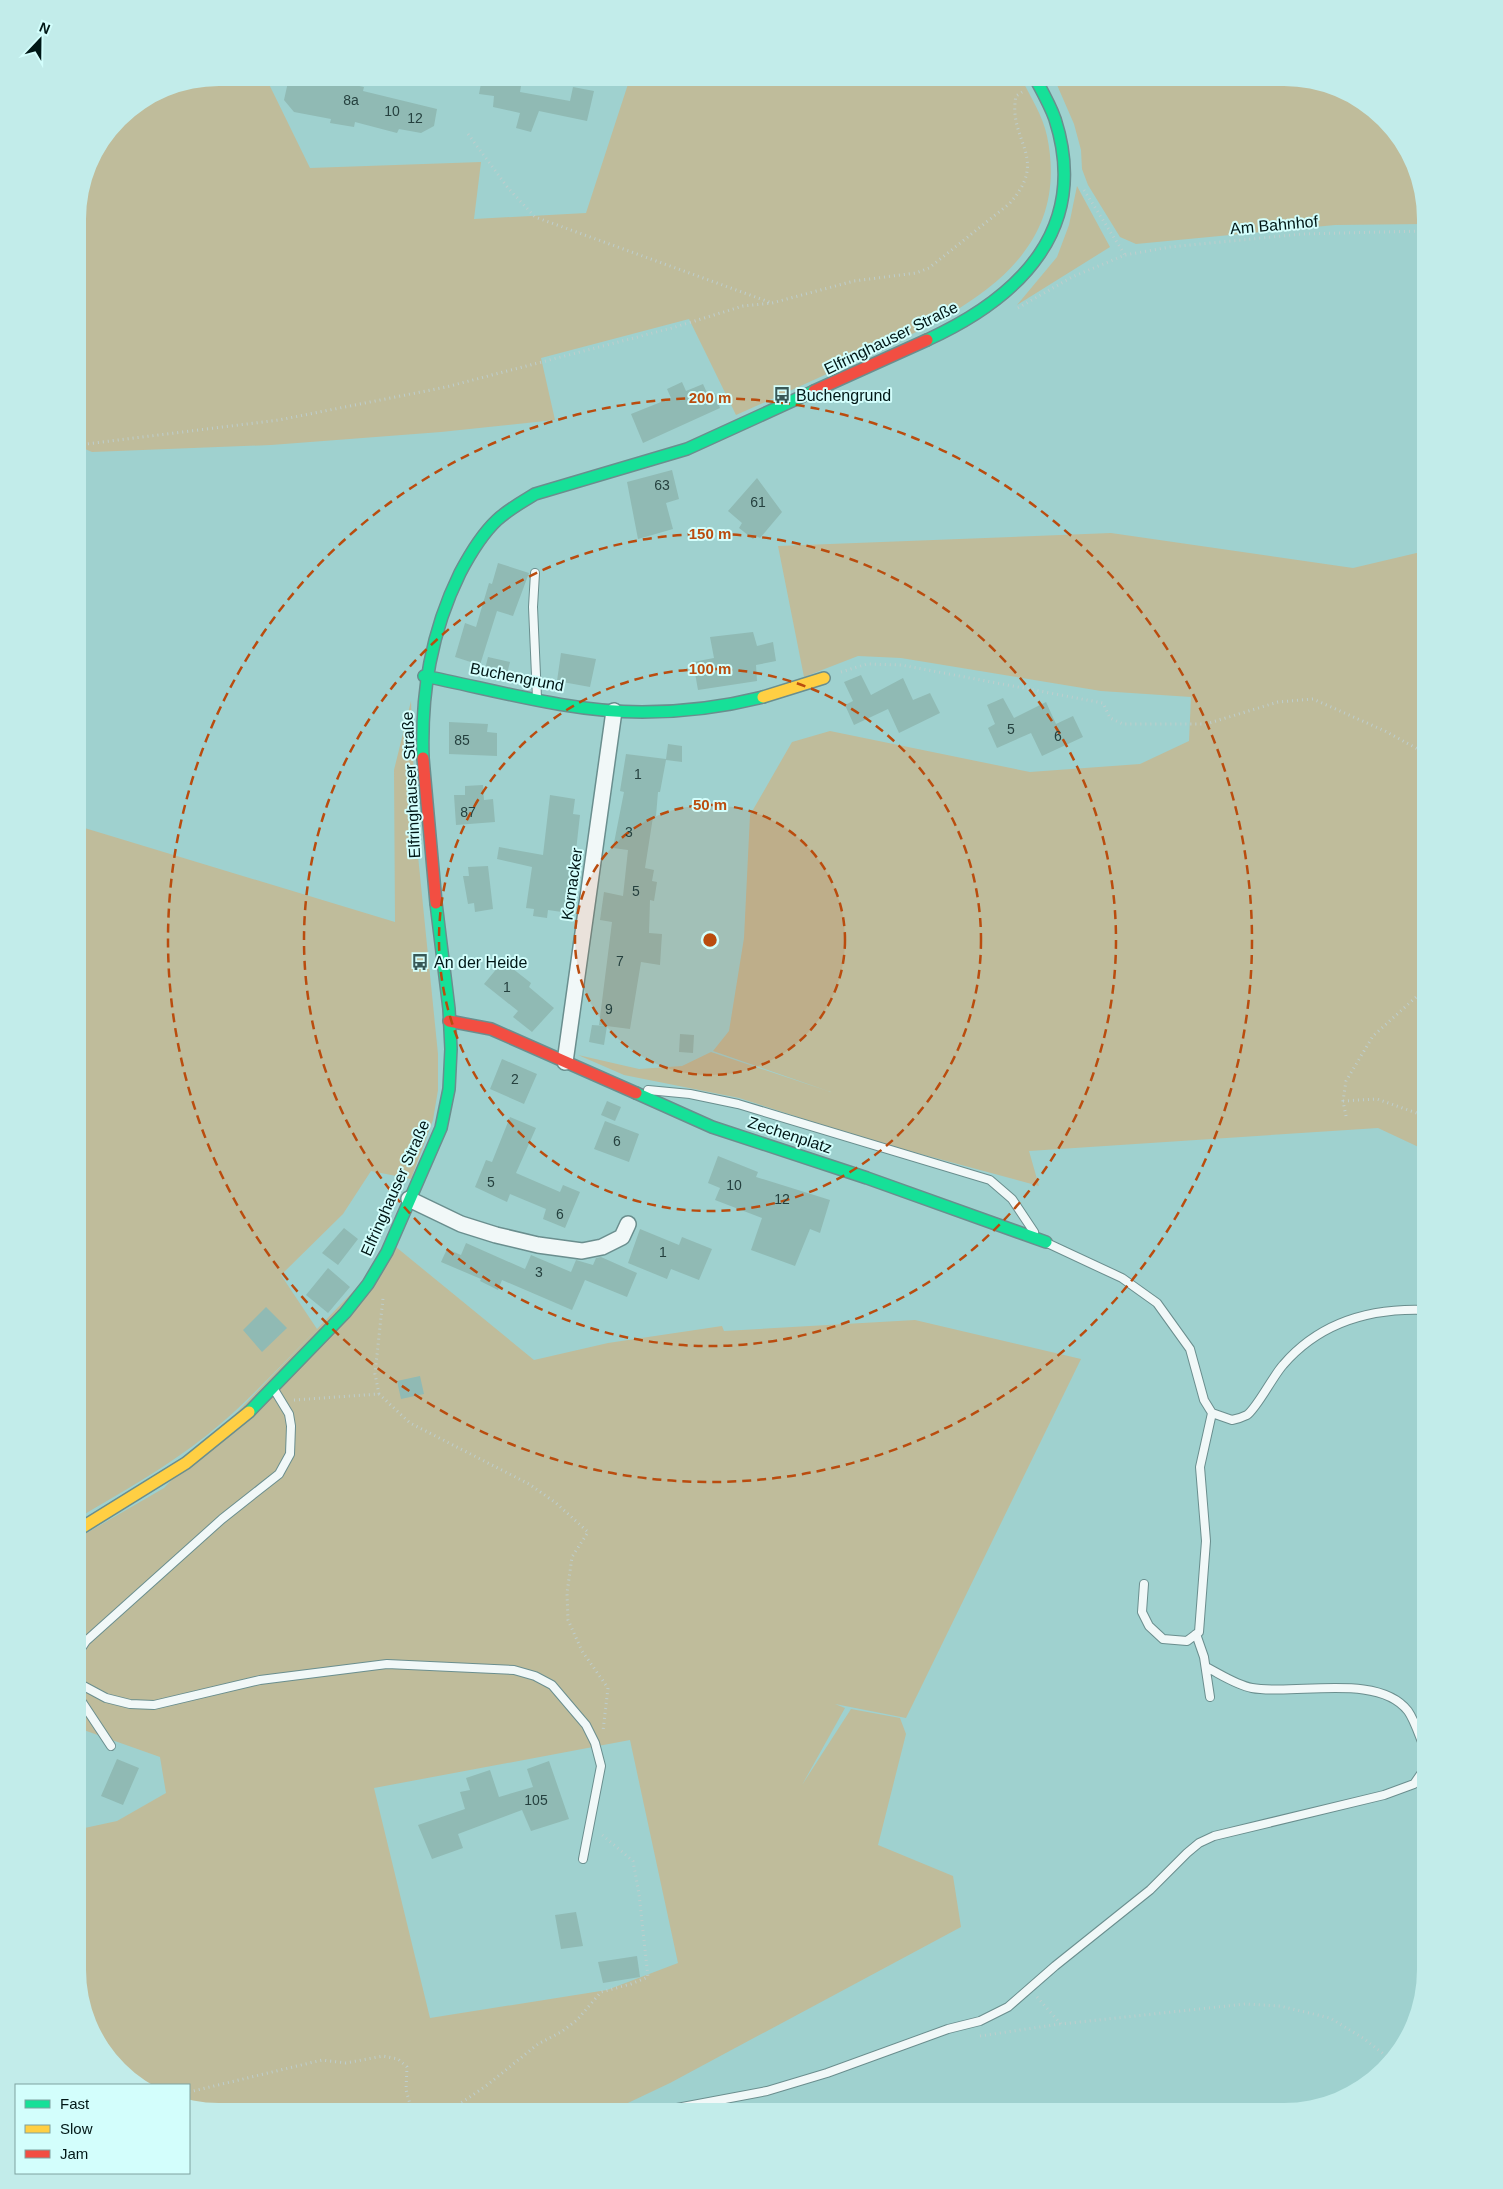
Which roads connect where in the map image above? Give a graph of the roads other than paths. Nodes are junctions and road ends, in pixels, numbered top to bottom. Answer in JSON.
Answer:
{"nodes":[{"id":1,"x":1039,"y":87,"type":"edge"},
{"id":2,"x":535,"y":573,"type":"dead end"},
{"id":3,"x":424,"y":676,"type":"junction"},
{"id":4,"x":824,"y":678,"type":"road end"},
{"id":5,"x":537,"y":698,"type":"junction"},
{"id":6,"x":614,"y":711,"type":"junction"},
{"id":7,"x":449,"y":1021,"type":"junction"},
{"id":8,"x":565,"y":1062,"type":"junction"},
{"id":9,"x":626,"y":1090,"type":"junction"},
{"id":10,"x":409,"y":1199,"type":"junction"},
{"id":11,"x":628,"y":1224,"type":"dead end"},
{"id":12,"x":1042,"y":1241,"type":"junction"},
{"id":13,"x":1417,"y":1310,"type":"edge"},
{"id":14,"x":273,"y":1388,"type":"junction"},
{"id":15,"x":1212,"y":1413,"type":"junction"},
{"id":16,"x":86,"y":1525,"type":"edge"},
{"id":17,"x":1144,"y":1584,"type":"dead end"},
{"id":18,"x":1196,"y":1634,"type":"junction"},
{"id":19,"x":86,"y":1641,"type":"edge"},
{"id":20,"x":1206,"y":1667,"type":"junction"},
{"id":21,"x":86,"y":1687,"type":"edge"},
{"id":22,"x":1210,"y":1698,"type":"dead end"},
{"id":23,"x":86,"y":1708,"type":"edge"},
{"id":24,"x":1417,"y":1731,"type":"edge"},
{"id":25,"x":111,"y":1746,"type":"dead end"},
{"id":26,"x":1417,"y":1780,"type":"edge"},
{"id":27,"x":583,"y":1859,"type":"dead end"},
{"id":28,"x":706,"y":2102,"type":"edge"}],
"edges":[{"from":1,"to":3,"type":"main road","name":"Elfringhauser Straße"},
{"from":2,"to":5,"type":"lane"},
{"from":3,"to":5,"type":"main road","name":"Buchengrund"},
{"from":3,"to":7,"type":"main road","name":"Elfringhauser Straße"},
{"from":4,"to":6,"type":"main road","name":"Buchengrund"},
{"from":5,"to":6,"type":"main road","name":"Buchengrund"},
{"from":6,"to":8,"type":"street","name":"Kornacker"},
{"from":7,"to":8,"type":"main road","name":"Zechenplatz"},
{"from":7,"to":10,"type":"main road","name":"Elfringhauser Straße"},
{"from":8,"to":9,"type":"main road","name":"Zechenplatz"},
{"from":9,"to":12,"type":"main road","name":"Zechenplatz"},
{"from":9,"to":12,"type":"lane"},
{"from":10,"to":11,"type":"street"},
{"from":10,"to":14,"type":"main road","name":"Elfringhauser Straße"},
{"from":12,"to":15,"type":"lane","name":"Zechenplatz"},
{"from":13,"to":15,"type":"lane"},
{"from":14,"to":16,"type":"main road","name":"Elfringhauser Straße"},
{"from":14,"to":19,"type":"lane"},
{"from":15,"to":18,"type":"lane"},
{"from":17,"to":18,"type":"lane"},
{"from":18,"to":20,"type":"lane"},
{"from":20,"to":22,"type":"lane"},
{"from":20,"to":24,"type":"lane"},
{"from":21,"to":27,"type":"lane"},
{"from":23,"to":25,"type":"lane"},
{"from":26,"to":28,"type":"lane"}]}
